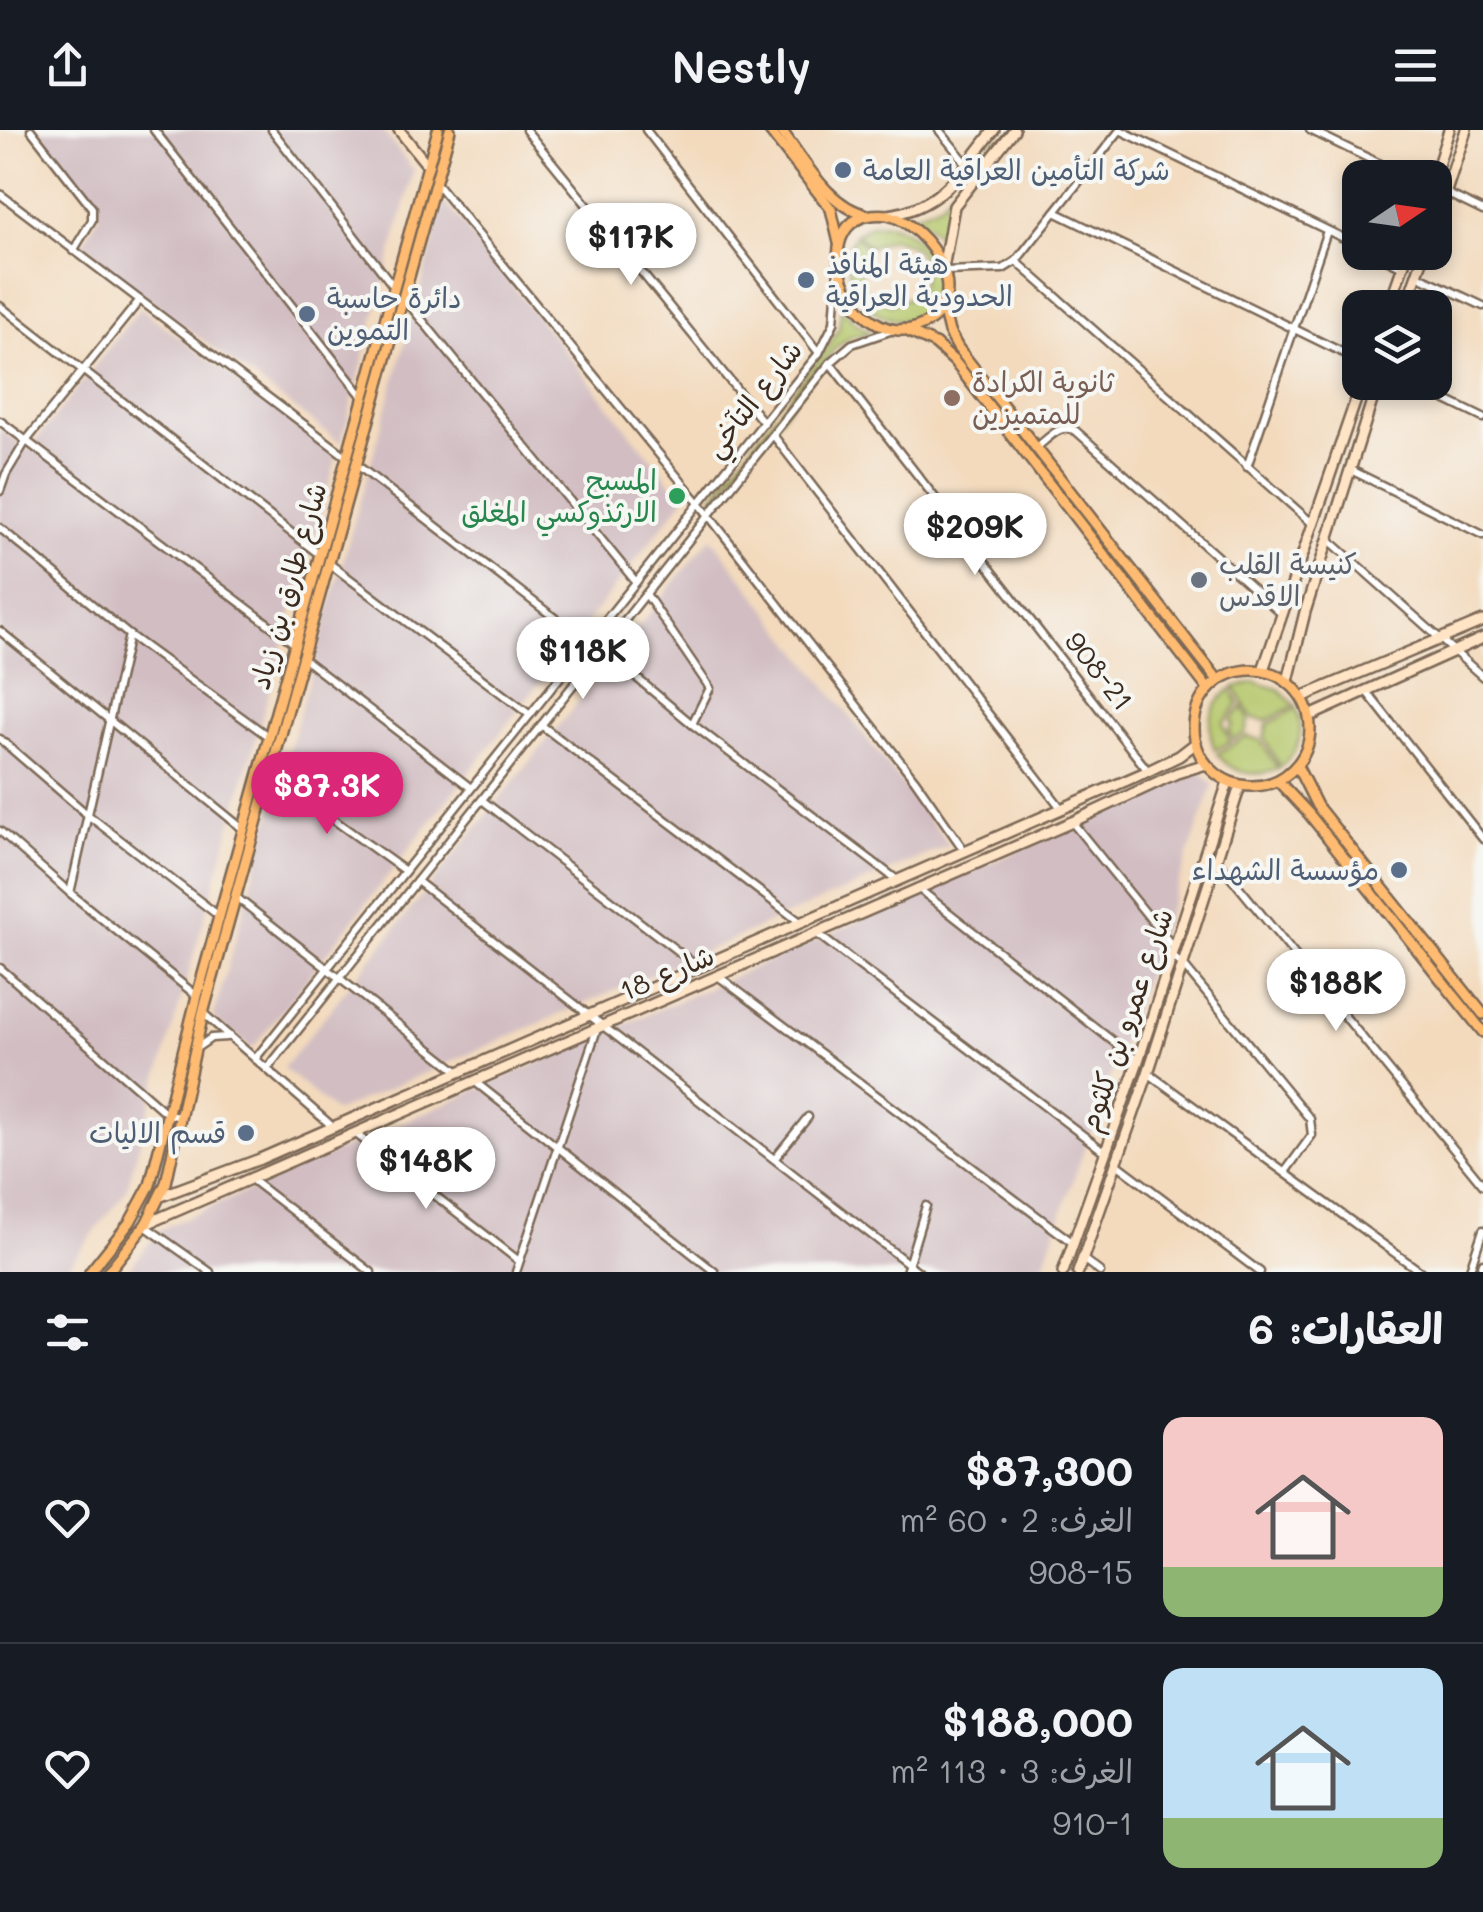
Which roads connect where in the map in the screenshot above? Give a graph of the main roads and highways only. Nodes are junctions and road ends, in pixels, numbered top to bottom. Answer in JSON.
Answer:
{"nodes":[{"id":1,"x":438,"y":130,"type":"edge"},
{"id":2,"x":450,"y":130,"type":"edge"},
{"id":3,"x":768,"y":130,"type":"edge"},
{"id":4,"x":781,"y":130,"type":"edge"},
{"id":5,"x":871,"y":215,"type":"junction"},
{"id":6,"x":839,"y":246,"type":"junction"},
{"id":7,"x":942,"y":304,"type":"junction"},
{"id":8,"x":899,"y":329,"type":"junction"},
{"id":9,"x":1218,"y":680,"type":"junction"},
{"id":10,"x":1208,"y":689,"type":"junction"},
{"id":11,"x":1298,"y":766,"type":"junction"},
{"id":12,"x":1278,"y":781,"type":"junction"},
{"id":13,"x":1483,"y":1014,"type":"edge"},
{"id":14,"x":1483,"y":1032,"type":"edge"},
{"id":15,"x":166,"y":1182,"type":"junction"},
{"id":16,"x":176,"y":1193,"type":"road end"},
{"id":17,"x":90,"y":1272,"type":"edge"},
{"id":18,"x":108,"y":1272,"type":"edge"}],
"edges":[{"from":1,"to":17,"type":"main road","name":"شارع طارق بن زياد"},
{"from":2,"to":15,"type":"main road","name":"شارع طارق بن زياد"},
{"from":3,"to":6,"type":"main road"},
{"from":4,"to":5,"type":"main road"},
{"from":5,"to":6,"type":"main road"},
{"from":5,"to":7,"type":"main road"},
{"from":6,"to":8,"type":"main road"},
{"from":7,"to":8,"type":"main road"},
{"from":7,"to":9,"type":"main road"},
{"from":8,"to":10,"type":"main road"},
{"from":9,"to":10,"type":"main road"},
{"from":9,"to":11,"type":"main road"},
{"from":10,"to":12,"type":"main road"},
{"from":11,"to":12,"type":"main road"},
{"from":11,"to":13,"type":"main road"},
{"from":12,"to":14,"type":"main road"},
{"from":15,"to":16,"type":"main road"},
{"from":15,"to":18,"type":"main road","name":"شارع طارق بن زياد"}]}
